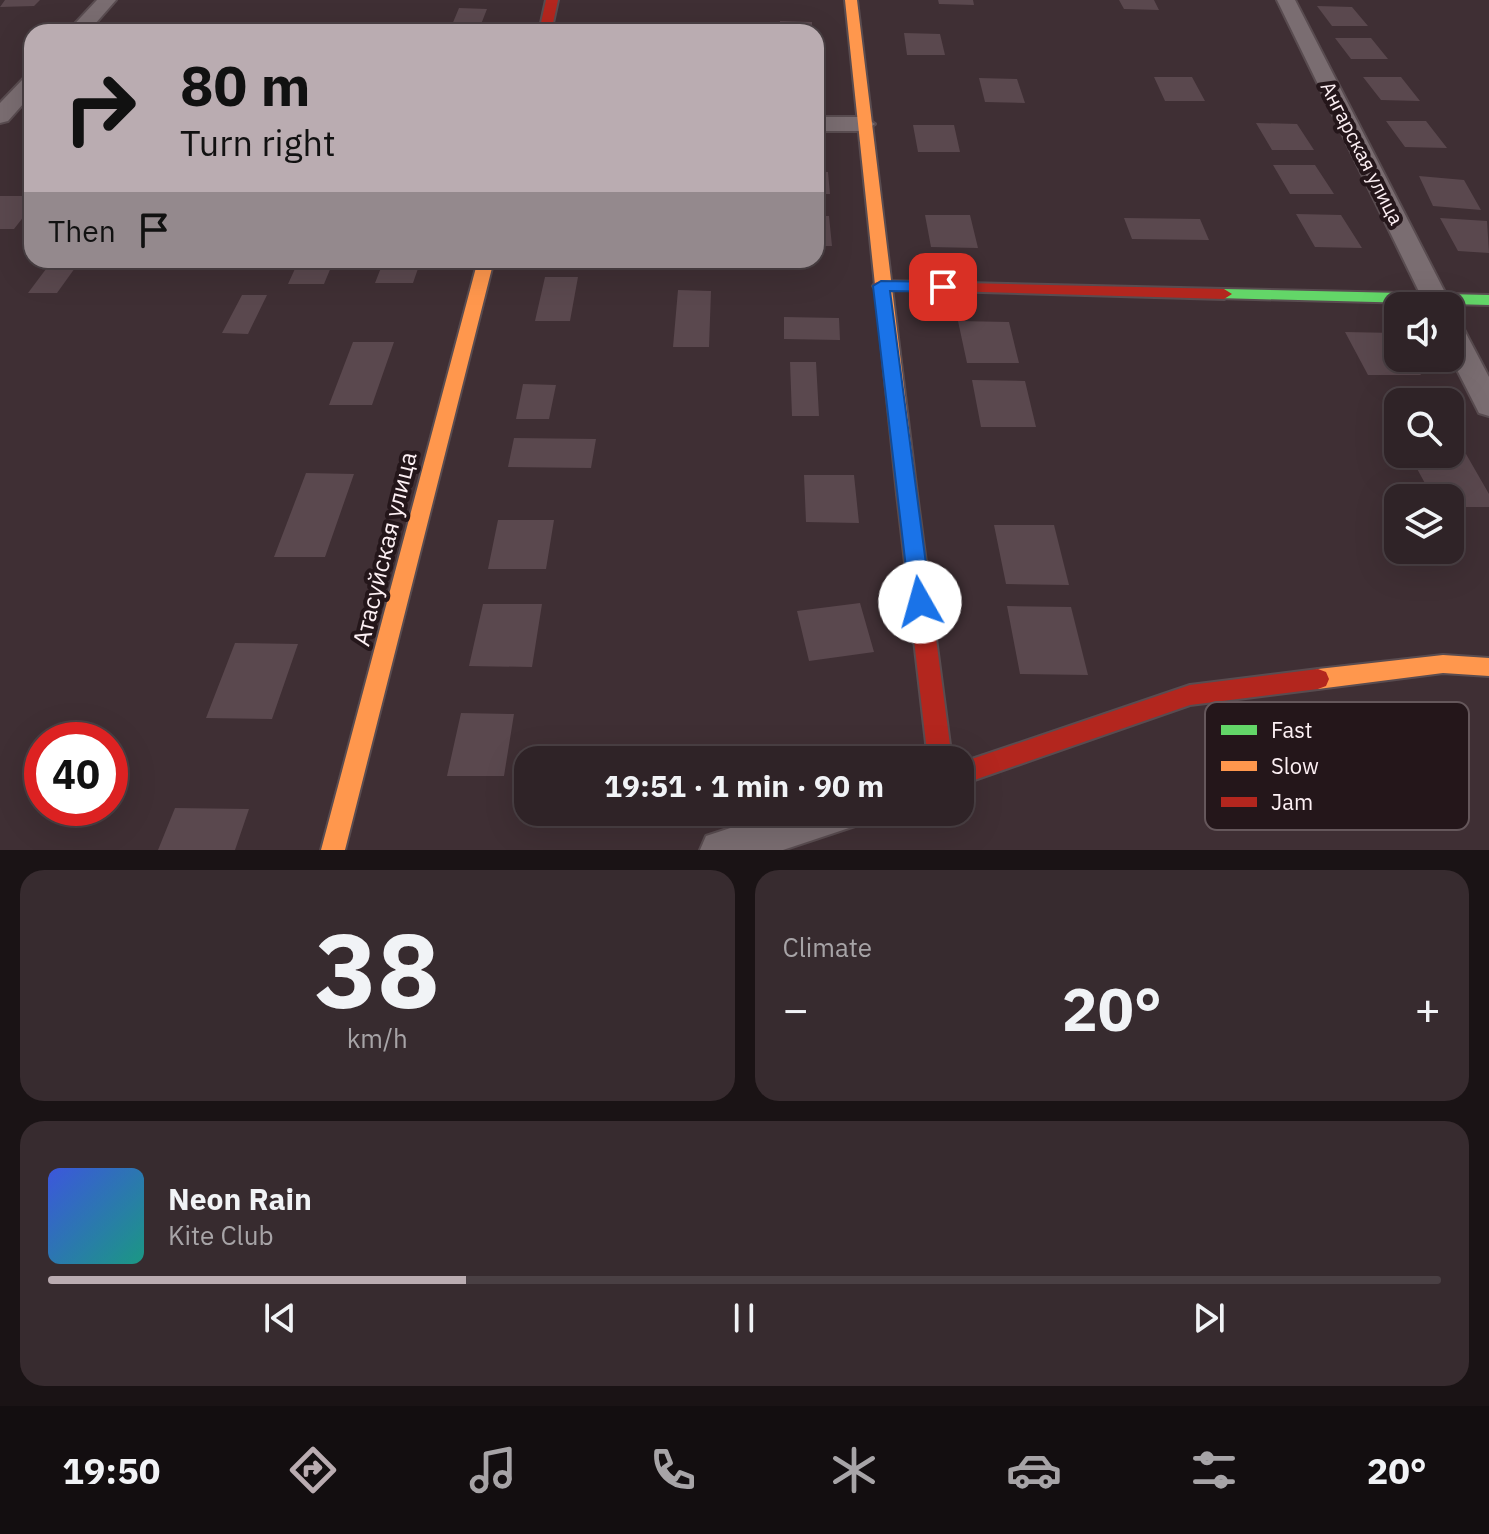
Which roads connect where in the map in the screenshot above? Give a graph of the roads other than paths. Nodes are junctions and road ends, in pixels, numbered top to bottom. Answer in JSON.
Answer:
{"nodes":[{"id":1,"x":107,"y":0,"type":"edge"},
{"id":2,"x":552,"y":0,"type":"edge"},
{"id":3,"x":851,"y":0,"type":"edge"},
{"id":4,"x":1286,"y":0,"type":"edge"},
{"id":5,"x":84,"y":24,"type":"edge"},
{"id":6,"x":547,"y":24,"type":"edge"},
{"id":7,"x":24,"y":90,"type":"edge"},
{"id":8,"x":0,"y":116,"type":"edge"},
{"id":9,"x":824,"y":124,"type":"edge"},
{"id":10,"x":864,"y":124,"type":"junction"},
{"id":11,"x":484,"y":268,"type":"edge"},
{"id":12,"x":881,"y":286,"type":"junction"},
{"id":13,"x":1432,"y":292,"type":"edge"},
{"id":14,"x":1489,"y":300,"type":"edge"},
{"id":15,"x":1384,"y":301,"type":"edge"},
{"id":16,"x":1464,"y":301,"type":"edge"},
{"id":17,"x":1464,"y":356,"type":"edge"},
{"id":18,"x":1489,"y":406,"type":"edge"},
{"id":19,"x":1482,"y":669,"type":"edge"},
{"id":20,"x":938,"y":746,"type":"edge"},
{"id":21,"x":974,"y":769,"type":"edge"},
{"id":22,"x":797,"y":826,"type":"edge"},
{"id":23,"x":333,"y":850,"type":"edge"},
{"id":24,"x":721,"y":850,"type":"edge"}],
"edges":[{"from":1,"to":5,"type":"street"},
{"from":2,"to":6,"type":"street"},
{"from":3,"to":10,"type":"street"},
{"from":4,"to":13,"type":"street","name":"Ангарская улица"},
{"from":7,"to":8,"type":"street"},
{"from":9,"to":10,"type":"street"},
{"from":10,"to":12,"type":"street"},
{"from":11,"to":23,"type":"street","name":"Атасуйская улица"},
{"from":12,"to":15,"type":"street"},
{"from":12,"to":20,"type":"street"},
{"from":14,"to":16,"type":"street"},
{"from":17,"to":18,"type":"street"},
{"from":19,"to":21,"type":"street"},
{"from":22,"to":24,"type":"street"}]}
